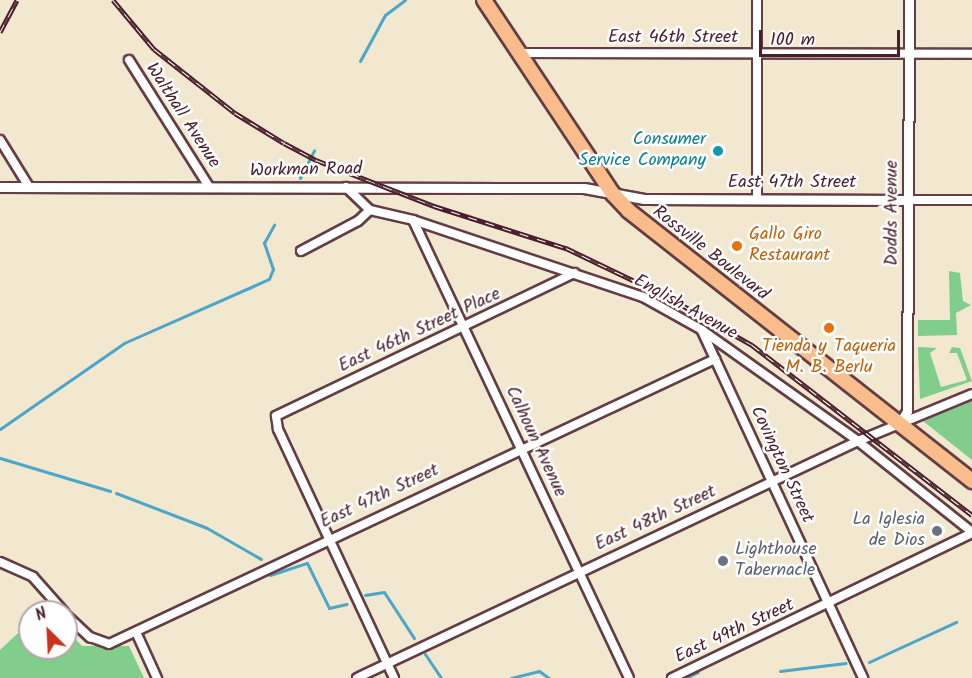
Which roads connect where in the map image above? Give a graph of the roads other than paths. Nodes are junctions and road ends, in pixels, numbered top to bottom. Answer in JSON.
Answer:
{"nodes":[{"id":1,"x":484,"y":0,"type":"edge"},
{"id":2,"x":756,"y":0,"type":"edge"},
{"id":3,"x":909,"y":0,"type":"edge"},
{"id":4,"x":519,"y":53,"type":"junction"},
{"id":5,"x":756,"y":53,"type":"junction"},
{"id":6,"x":910,"y":53,"type":"junction"},
{"id":7,"x":972,"y":54,"type":"edge"},
{"id":8,"x":129,"y":60,"type":"dead end"},
{"id":9,"x":0,"y":140,"type":"edge"},
{"id":10,"x":0,"y":187,"type":"edge"},
{"id":11,"x":29,"y":187,"type":"junction"},
{"id":12,"x":346,"y":187,"type":"junction"},
{"id":13,"x":210,"y":188,"type":"junction"},
{"id":14,"x":613,"y":194,"type":"junction"},
{"id":15,"x":757,"y":200,"type":"junction"},
{"id":16,"x":910,"y":200,"type":"junction"},
{"id":17,"x":972,"y":200,"type":"edge"},
{"id":18,"x":370,"y":210,"type":"junction"},
{"id":19,"x":413,"y":220,"type":"junction"},
{"id":20,"x":301,"y":251,"type":"dead end"},
{"id":21,"x":575,"y":273,"type":"junction"},
{"id":22,"x":464,"y":328,"type":"junction"},
{"id":23,"x":702,"y":330,"type":"junction"},
{"id":24,"x":715,"y":359,"type":"junction"},
{"id":25,"x":972,"y":394,"type":"edge"},
{"id":26,"x":899,"y":424,"type":"junction"},
{"id":27,"x":858,"y":441,"type":"junction"},
{"id":28,"x":521,"y":449,"type":"junction"},
{"id":29,"x":771,"y":481,"type":"junction"},
{"id":30,"x":972,"y":481,"type":"edge"},
{"id":31,"x":972,"y":532,"type":"edge"},
{"id":32,"x":329,"y":540,"type":"junction"},
{"id":33,"x":0,"y":562,"type":"edge"},
{"id":34,"x":579,"y":572,"type":"junction"},
{"id":35,"x":53,"y":600,"type":"edge"},
{"id":36,"x":829,"y":603,"type":"junction"},
{"id":37,"x":78,"y":625,"type":"edge"},
{"id":38,"x":136,"y":632,"type":"junction"},
{"id":39,"x":387,"y":664,"type":"junction"},
{"id":40,"x":157,"y":678,"type":"edge"},
{"id":41,"x":357,"y":678,"type":"edge"},
{"id":42,"x":394,"y":678,"type":"edge"},
{"id":43,"x":629,"y":678,"type":"edge"},
{"id":44,"x":672,"y":678,"type":"edge"},
{"id":45,"x":863,"y":678,"type":"edge"}],
"edges":[{"from":1,"to":4,"type":"highway","name":"Rossville Boulevard"},
{"from":2,"to":5,"type":"street"},
{"from":3,"to":6,"type":"street","name":"Dodds Avenue"},
{"from":4,"to":5,"type":"street","name":"East 46th Street"},
{"from":4,"to":14,"type":"highway","name":"Rossville Boulevard"},
{"from":5,"to":6,"type":"street","name":"East 46th Street"},
{"from":5,"to":15,"type":"street"},
{"from":6,"to":7,"type":"street","name":"East 46th Street"},
{"from":6,"to":16,"type":"street","name":"Dodds Avenue"},
{"from":8,"to":13,"type":"street","name":"Walthall Avenue"},
{"from":9,"to":11,"type":"street"},
{"from":10,"to":11,"type":"street","name":"Workman Road"},
{"from":11,"to":13,"type":"street","name":"Workman Road"},
{"from":12,"to":13,"type":"street","name":"Workman Road"},
{"from":12,"to":14,"type":"street","name":"Workman Road"},
{"from":12,"to":18,"type":"street"},
{"from":14,"to":15,"type":"street","name":"East 47th Street"},
{"from":14,"to":26,"type":"highway","name":"Rossville Boulevard"},
{"from":15,"to":16,"type":"street","name":"East 47th Street"},
{"from":16,"to":17,"type":"street","name":"East 47th Street"},
{"from":16,"to":26,"type":"street","name":"Dodds Avenue"},
{"from":18,"to":19,"type":"street","name":"English Avenue"},
{"from":18,"to":20,"type":"street"},
{"from":19,"to":21,"type":"street","name":"English Avenue"},
{"from":19,"to":22,"type":"street","name":"Calhoun Avenue"},
{"from":21,"to":22,"type":"street","name":"East 46th Street Place"},
{"from":21,"to":23,"type":"street","name":"English Avenue"},
{"from":22,"to":28,"type":"street","name":"Calhoun Avenue"},
{"from":22,"to":32,"type":"street","name":"East 46th Street Place"},
{"from":23,"to":24,"type":"street","name":"Covington Street"},
{"from":23,"to":27,"type":"street","name":"English Avenue"},
{"from":24,"to":28,"type":"street","name":"East 47th Street"},
{"from":24,"to":29,"type":"street","name":"Covington Street"},
{"from":25,"to":26,"type":"street","name":"East 48th Street"},
{"from":26,"to":27,"type":"street","name":"East 48th Street"},
{"from":26,"to":30,"type":"highway","name":"Rossville Boulevard"},
{"from":27,"to":29,"type":"street","name":"East 48th Street"},
{"from":27,"to":31,"type":"street","name":"English Avenue"},
{"from":28,"to":32,"type":"street","name":"East 47th Street"},
{"from":28,"to":34,"type":"street","name":"Calhoun Avenue"},
{"from":29,"to":34,"type":"street","name":"East 48th Street"},
{"from":29,"to":36,"type":"street","name":"Covington Street"},
{"from":31,"to":36,"type":"street","name":"East 49th Street"},
{"from":32,"to":38,"type":"street","name":"East 47th Street"},
{"from":32,"to":39,"type":"street"},
{"from":33,"to":35,"type":"street","name":"East 47th Street"},
{"from":34,"to":39,"type":"street","name":"East 48th Street"},
{"from":34,"to":43,"type":"street","name":"Calhoun Avenue"},
{"from":36,"to":44,"type":"street","name":"East 49th Street"},
{"from":36,"to":45,"type":"street","name":"Covington Street"},
{"from":37,"to":38,"type":"street","name":"East 47th Street"},
{"from":38,"to":40,"type":"street"},
{"from":39,"to":41,"type":"street","name":"East 48th Street"},
{"from":39,"to":42,"type":"street"}]}
